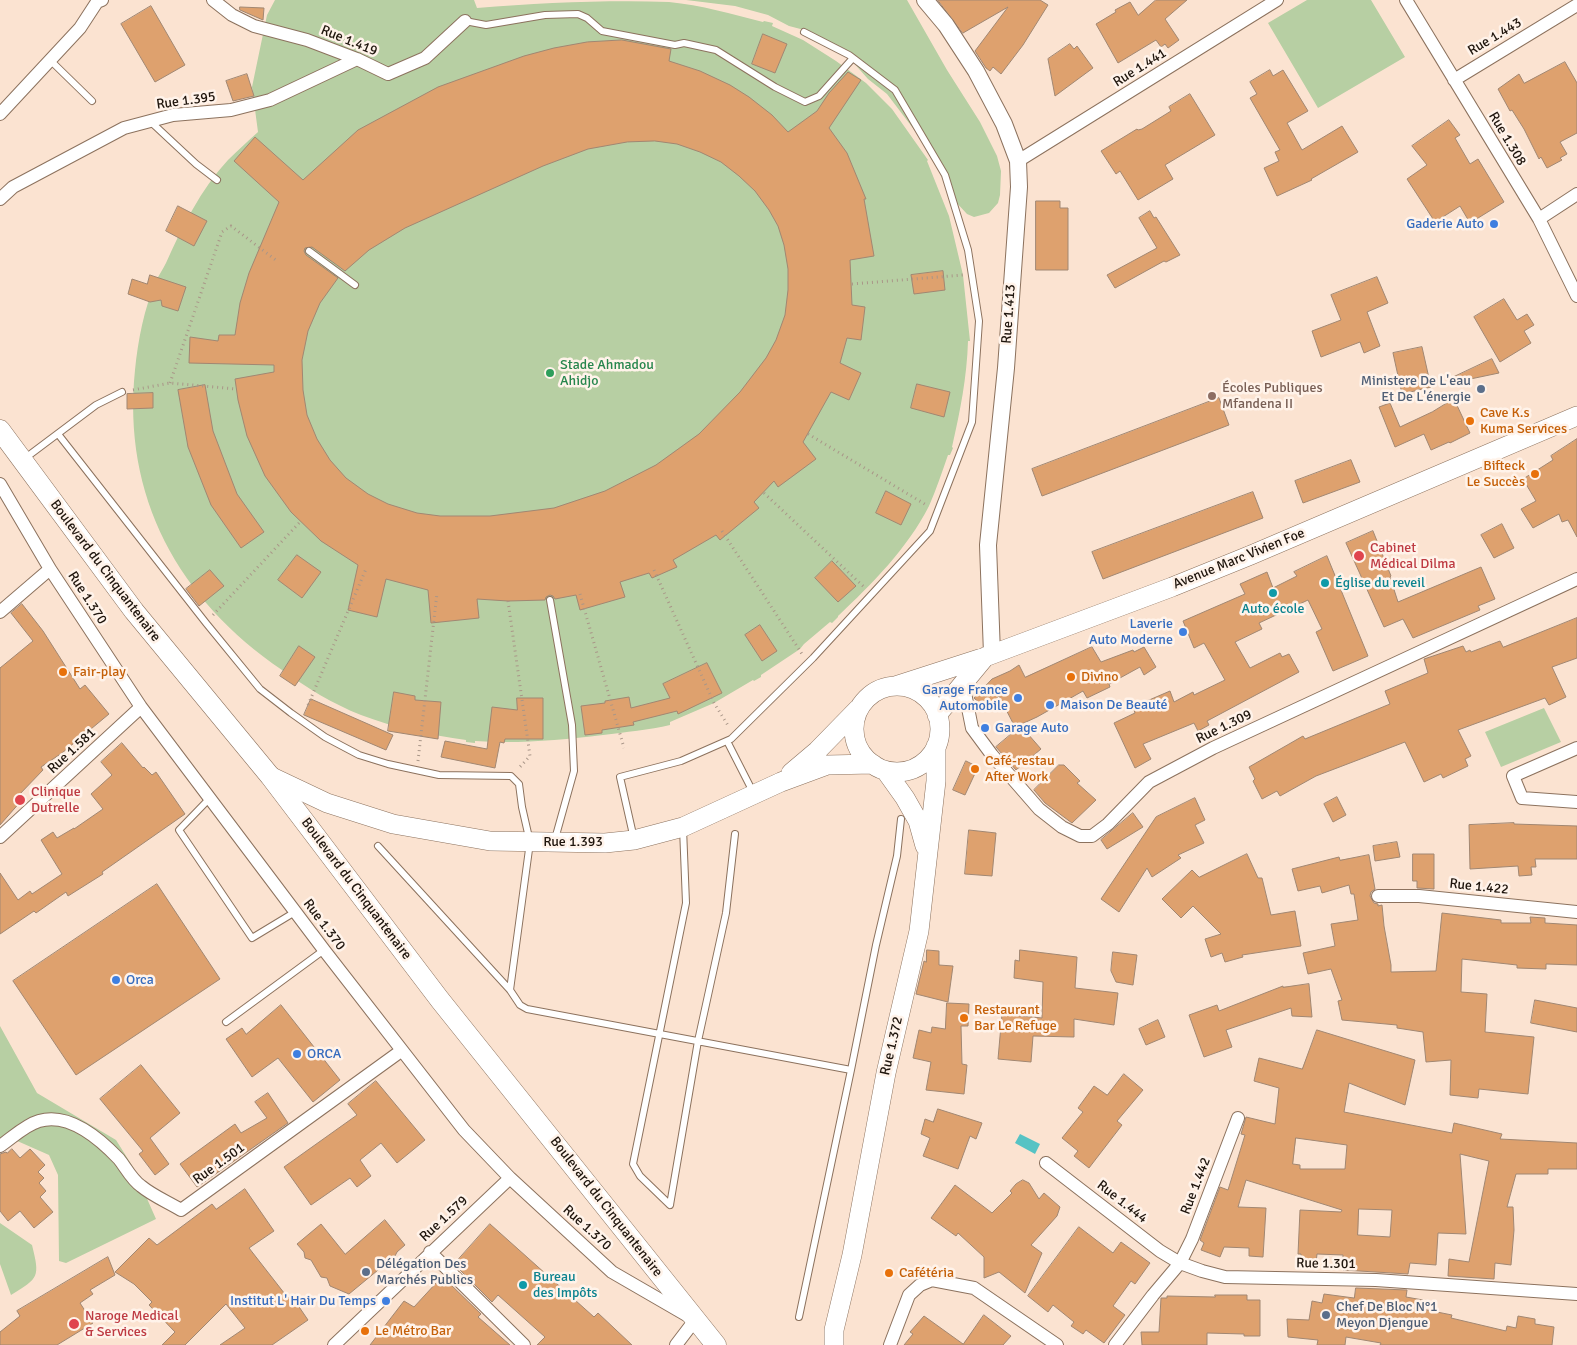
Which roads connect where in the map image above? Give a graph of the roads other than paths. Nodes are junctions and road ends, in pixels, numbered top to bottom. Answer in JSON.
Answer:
{"nodes":[{"id":1,"x":102,"y":0,"type":"edge"},
{"id":2,"x":213,"y":0,"type":"edge"},
{"id":3,"x":925,"y":0,"type":"edge"},
{"id":4,"x":1277,"y":0,"type":"edge"},
{"id":5,"x":1406,"y":0,"type":"edge"},
{"id":6,"x":1577,"y":5,"type":"edge"},
{"id":7,"x":466,"y":22,"type":"joint"},
{"id":8,"x":804,"y":32,"type":"dead end"},
{"id":9,"x":853,"y":58,"type":"junction"},
{"id":10,"x":357,"y":59,"type":"junction"},
{"id":11,"x":50,"y":60,"type":"junction"},
{"id":12,"x":1454,"y":80,"type":"junction"},
{"id":13,"x":92,"y":102,"type":"dead end"},
{"id":14,"x":0,"y":114,"type":"edge"},
{"id":15,"x":150,"y":121,"type":"junction"},
{"id":16,"x":1018,"y":161,"type":"junction"},
{"id":17,"x":217,"y":180,"type":"dead end"},
{"id":18,"x":1577,"y":194,"type":"edge"},
{"id":19,"x":0,"y":199,"type":"edge"},
{"id":20,"x":1538,"y":219,"type":"junction"},
{"id":21,"x":309,"y":251,"type":"dead end"},
{"id":22,"x":354,"y":285,"type":"dead end"},
{"id":23,"x":1577,"y":296,"type":"edge"},
{"id":24,"x":122,"y":392,"type":"road end"},
{"id":25,"x":1577,"y":416,"type":"edge"},
{"id":26,"x":0,"y":430,"type":"edge"},
{"id":27,"x":58,"y":434,"type":"junction"},
{"id":28,"x":22,"y":460,"type":"junction"},
{"id":29,"x":0,"y":484,"type":"edge"},
{"id":30,"x":50,"y":568,"type":"junction"},
{"id":31,"x":1577,"y":579,"type":"edge"},
{"id":32,"x":550,"y":600,"type":"dead end"},
{"id":33,"x":0,"y":612,"type":"edge"},
{"id":34,"x":988,"y":655,"type":"junction"},
{"id":35,"x":963,"y":683,"type":"junction"},
{"id":36,"x":895,"y":686,"type":"junction"},
{"id":37,"x":141,"y":707,"type":"junction"},
{"id":38,"x":858,"y":710,"type":"junction"},
{"id":39,"x":937,"y":715,"type":"junction"},
{"id":40,"x":727,"y":741,"type":"junction"},
{"id":41,"x":936,"y":746,"type":"junction"},
{"id":42,"x":1577,"y":748,"type":"edge"},
{"id":43,"x":879,"y":767,"type":"junction"},
{"id":44,"x":270,"y":776,"type":"junction"},
{"id":45,"x":781,"y":782,"type":"junction"},
{"id":46,"x":755,"y":795,"type":"junction"},
{"id":47,"x":210,"y":798,"type":"junction"},
{"id":48,"x":1577,"y":802,"type":"edge"},
{"id":49,"x":901,"y":818,"type":"dead end"},
{"id":50,"x":683,"y":827,"type":"junction"},
{"id":51,"x":735,"y":834,"type":"dead end"},
{"id":52,"x":0,"y":838,"type":"edge"},
{"id":53,"x":634,"y":840,"type":"junction"},
{"id":54,"x":530,"y":842,"type":"junction"},
{"id":55,"x":554,"y":843,"type":"junction"},
{"id":56,"x":378,"y":846,"type":"dead end"},
{"id":57,"x":928,"y":855,"type":"junction"},
{"id":58,"x":1378,"y":896,"type":"dead end"},
{"id":59,"x":295,"y":912,"type":"junction"},
{"id":60,"x":1577,"y":912,"type":"edge"},
{"id":61,"x":324,"y":950,"type":"junction"},
{"id":62,"x":510,"y":990,"type":"junction"},
{"id":63,"x":226,"y":1022,"type":"dead end"},
{"id":64,"x":660,"y":1033,"type":"junction"},
{"id":65,"x":698,"y":1041,"type":"junction"},
{"id":66,"x":401,"y":1051,"type":"junction"},
{"id":67,"x":851,"y":1070,"type":"junction"},
{"id":68,"x":1238,"y":1118,"type":"dead end"},
{"id":69,"x":0,"y":1146,"type":"edge"},
{"id":70,"x":1046,"y":1163,"type":"dead end"},
{"id":71,"x":510,"y":1178,"type":"junction"},
{"id":72,"x":430,"y":1252,"type":"junction"},
{"id":73,"x":1180,"y":1263,"type":"junction"},
{"id":74,"x":1577,"y":1294,"type":"edge"},
{"id":75,"x":798,"y":1317,"type":"dead end"},
{"id":76,"x":695,"y":1320,"type":"junction"},
{"id":77,"x":343,"y":1336,"type":"junction"},
{"id":78,"x":831,"y":1340,"type":"edge"},
{"id":79,"x":334,"y":1345,"type":"edge"},
{"id":80,"x":353,"y":1345,"type":"edge"},
{"id":81,"x":524,"y":1345,"type":"edge"},
{"id":82,"x":676,"y":1345,"type":"edge"},
{"id":83,"x":716,"y":1345,"type":"edge"},
{"id":84,"x":890,"y":1345,"type":"edge"},
{"id":85,"x":1057,"y":1345,"type":"edge"},
{"id":86,"x":1115,"y":1345,"type":"edge"}],
"edges":[{"from":1,"to":11,"type":"street"},
{"from":2,"to":10,"type":"street","name":"Rue 1.419"},
{"from":3,"to":16,"type":"street","name":"Rue 1.413"},
{"from":4,"to":16,"type":"street","name":"Rue 1.441"},
{"from":5,"to":12,"type":"street","name":"Rue 1.308"},
{"from":6,"to":12,"type":"street","name":"Rue 1.443"},
{"from":7,"to":9,"type":"lane"},
{"from":7,"to":10,"type":"street","name":"Rue 1.419"},
{"from":8,"to":9,"type":"lane"},
{"from":9,"to":40,"type":"lane"},
{"from":10,"to":15,"type":"street","name":"Rue 1.395"},
{"from":11,"to":13,"type":"lane"},
{"from":11,"to":14,"type":"street"},
{"from":12,"to":20,"type":"street","name":"Rue 1.308"},
{"from":15,"to":17,"type":"lane"},
{"from":15,"to":19,"type":"street","name":"Rue 1.395"},
{"from":16,"to":34,"type":"street","name":"Rue 1.413"},
{"from":18,"to":20,"type":"street"},
{"from":20,"to":23,"type":"street","name":"Rue 1.308"},
{"from":21,"to":22,"type":"lane"},
{"from":24,"to":27,"type":"lane"},
{"from":25,"to":34,"type":"main road","name":"Avenue Marc Vivien Foe"},
{"from":26,"to":28,"type":"main road","name":"Boulevard du Cinquantenaire"},
{"from":27,"to":28,"type":"lane"},
{"from":27,"to":54,"type":"lane"},
{"from":28,"to":44,"type":"main road","name":"Boulevard du Cinquantenaire"},
{"from":29,"to":30,"type":"street","name":"Rue 1.370"},
{"from":30,"to":33,"type":"street"},
{"from":30,"to":37,"type":"street","name":"Rue 1.370"},
{"from":31,"to":35,"type":"street","name":"Rue 1.309"},
{"from":32,"to":55,"type":"lane"},
{"from":34,"to":35,"type":"main road"},
{"from":34,"to":36,"type":"main road","name":"Avenue Marc Vivien Foe"},
{"from":35,"to":39,"type":"main road"},
{"from":36,"to":38,"type":"main road"},
{"from":36,"to":39,"type":"main road"},
{"from":37,"to":47,"type":"street","name":"Rue 1.370"},
{"from":37,"to":52,"type":"street","name":"Rue 1.581"},
{"from":38,"to":43,"type":"main road"},
{"from":38,"to":45,"type":"main road"},
{"from":39,"to":41,"type":"main road"},
{"from":40,"to":46,"type":"lane"},
{"from":40,"to":53,"type":"lane"},
{"from":41,"to":43,"type":"main road"},
{"from":41,"to":57,"type":"main road","name":"Rue 1.372"},
{"from":42,"to":48,"type":"street"},
{"from":43,"to":45,"type":"main road","name":"Rue 1.393"},
{"from":43,"to":57,"type":"main road"},
{"from":44,"to":54,"type":"main road","name":"Rue 1.393"},
{"from":44,"to":76,"type":"main road","name":"Boulevard du Cinquantenaire"},
{"from":45,"to":46,"type":"main road","name":"Rue 1.393"},
{"from":46,"to":50,"type":"main road","name":"Rue 1.393"},
{"from":47,"to":59,"type":"street","name":"Rue 1.370"},
{"from":47,"to":59,"type":"lane"},
{"from":49,"to":67,"type":"lane"},
{"from":50,"to":53,"type":"main road","name":"Rue 1.393"},
{"from":50,"to":64,"type":"lane"},
{"from":51,"to":65,"type":"lane"},
{"from":53,"to":55,"type":"main road","name":"Rue 1.393"},
{"from":54,"to":55,"type":"main road","name":"Rue 1.393"},
{"from":54,"to":62,"type":"lane"},
{"from":56,"to":62,"type":"lane"},
{"from":57,"to":78,"type":"main road","name":"Rue 1.372"},
{"from":58,"to":60,"type":"street","name":"Rue 1.422"},
{"from":59,"to":61,"type":"street","name":"Rue 1.370"},
{"from":61,"to":63,"type":"lane"},
{"from":61,"to":66,"type":"street","name":"Rue 1.370"},
{"from":62,"to":64,"type":"lane"},
{"from":64,"to":65,"type":"lane"},
{"from":64,"to":65,"type":"lane"},
{"from":65,"to":67,"type":"lane"},
{"from":66,"to":69,"type":"street","name":"Rue 1.501"},
{"from":66,"to":71,"type":"street","name":"Rue 1.370"},
{"from":67,"to":75,"type":"lane"},
{"from":68,"to":73,"type":"street","name":"Rue 1.442"},
{"from":70,"to":73,"type":"street","name":"Rue 1.444"},
{"from":71,"to":72,"type":"street","name":"Rue 1.579"},
{"from":71,"to":76,"type":"street","name":"Rue 1.370"},
{"from":72,"to":77,"type":"street","name":"Rue 1.579"},
{"from":72,"to":81,"type":"street"},
{"from":73,"to":74,"type":"street","name":"Rue 1.301"},
{"from":73,"to":86,"type":"street"},
{"from":76,"to":82,"type":"street"},
{"from":76,"to":83,"type":"main road","name":"Boulevard du Cinquantenaire"},
{"from":77,"to":79,"type":"street","name":"Rue 1.579"},
{"from":77,"to":80,"type":"street"},
{"from":84,"to":85,"type":"street"}]}
